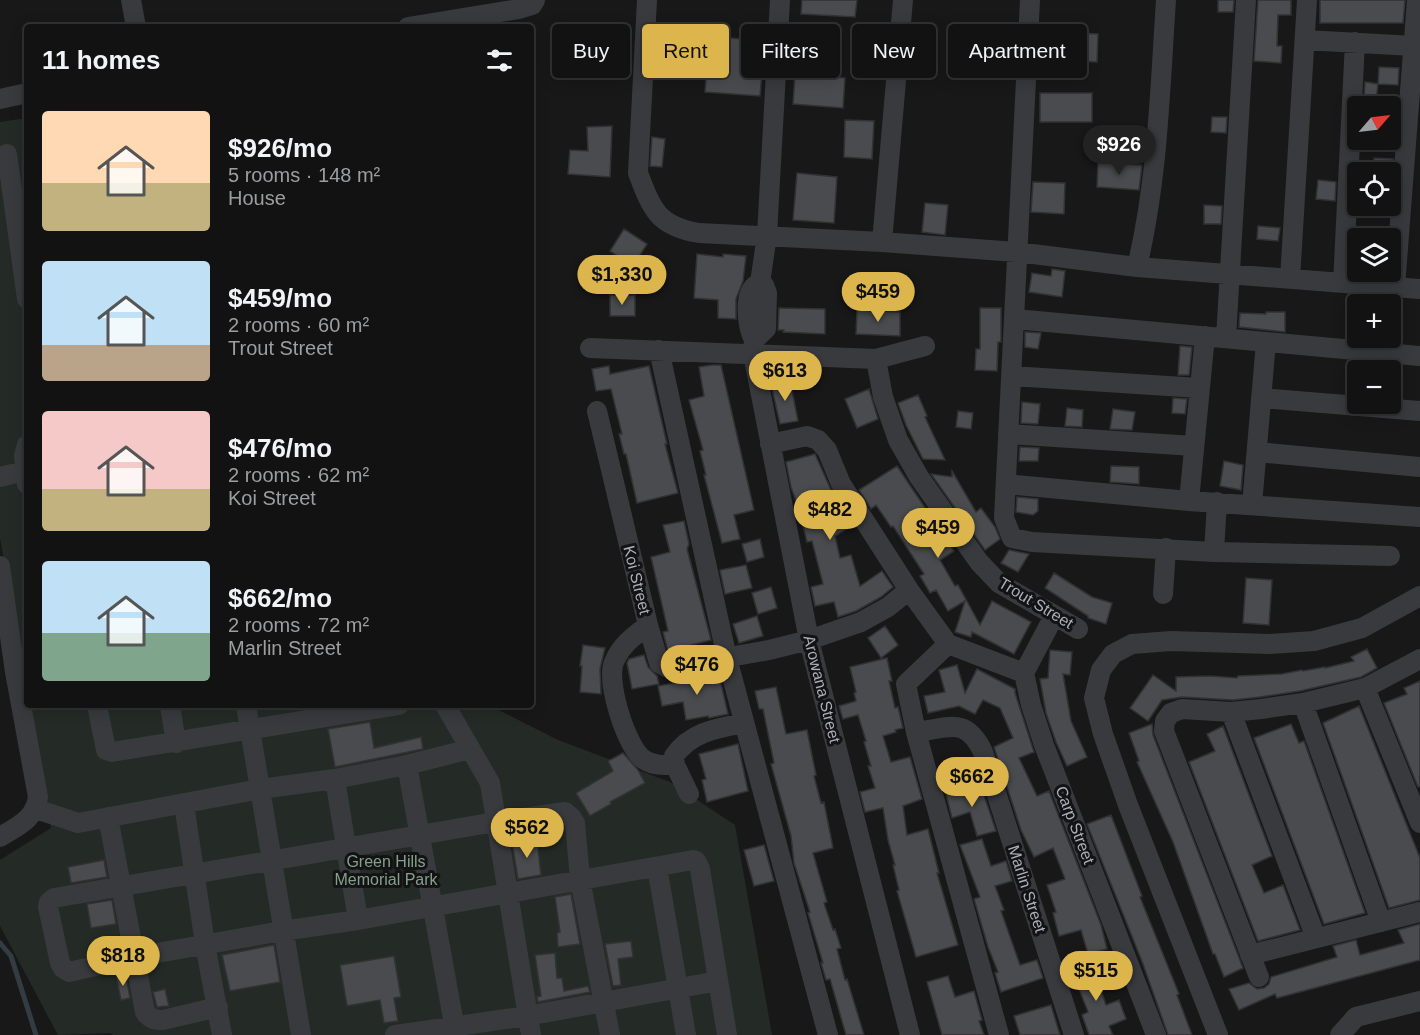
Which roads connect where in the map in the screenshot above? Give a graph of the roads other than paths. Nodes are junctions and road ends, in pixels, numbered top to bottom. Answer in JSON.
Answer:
{"nodes":[{"id":1,"x":131,"y":0,"type":"edge"},
{"id":2,"x":535,"y":0,"type":"edge"},
{"id":3,"x":647,"y":0,"type":"edge"},
{"id":4,"x":780,"y":0,"type":"edge"},
{"id":5,"x":903,"y":0,"type":"edge"},
{"id":6,"x":1030,"y":0,"type":"edge"},
{"id":7,"x":1166,"y":0,"type":"edge"},
{"id":8,"x":1246,"y":0,"type":"edge"},
{"id":9,"x":1307,"y":0,"type":"edge"},
{"id":10,"x":1417,"y":0,"type":"edge"},
{"id":11,"x":465,"y":22,"type":"edge"},
{"id":12,"x":135,"y":24,"type":"edge"},
{"id":13,"x":442,"y":24,"type":"edge"},
{"id":14,"x":1305,"y":40,"type":"junction"},
{"id":15,"x":1355,"y":42,"type":"junction"},
{"id":16,"x":1414,"y":46,"type":"junction"},
{"id":17,"x":24,"y":94,"type":"edge"},
{"id":18,"x":0,"y":99,"type":"edge"},
{"id":19,"x":8,"y":154,"type":"dead end"},
{"id":20,"x":13,"y":180,"type":"edge"},
{"id":21,"x":766,"y":235,"type":"junction"},
{"id":22,"x":882,"y":242,"type":"junction"},
{"id":23,"x":1016,"y":252,"type":"junction"},
{"id":24,"x":1137,"y":267,"type":"junction"},
{"id":25,"x":24,"y":268,"type":"edge"},
{"id":26,"x":1229,"y":275,"type":"junction"},
{"id":27,"x":1290,"y":279,"type":"junction"},
{"id":28,"x":1343,"y":283,"type":"junction"},
{"id":29,"x":1395,"y":287,"type":"junction"},
{"id":30,"x":1420,"y":289,"type":"edge"},
{"id":31,"x":1015,"y":319,"type":"junction"},
{"id":32,"x":1205,"y":336,"type":"junction"},
{"id":33,"x":1226,"y":338,"type":"junction"},
{"id":34,"x":1266,"y":342,"type":"junction"},
{"id":35,"x":925,"y":346,"type":"dead end"},
{"id":36,"x":753,"y":347,"type":"junction"},
{"id":37,"x":590,"y":348,"type":"dead end"},
{"id":38,"x":660,"y":350,"type":"junction"},
{"id":39,"x":1420,"y":356,"type":"edge"},
{"id":40,"x":876,"y":359,"type":"junction"},
{"id":41,"x":1012,"y":376,"type":"junction"},
{"id":42,"x":1199,"y":388,"type":"junction"},
{"id":43,"x":1262,"y":398,"type":"junction"},
{"id":44,"x":597,"y":411,"type":"dead end"},
{"id":45,"x":1420,"y":411,"type":"edge"},
{"id":46,"x":1008,"y":434,"type":"junction"},
{"id":47,"x":770,"y":444,"type":"junction"},
{"id":48,"x":1194,"y":446,"type":"junction"},
{"id":49,"x":1257,"y":452,"type":"junction"},
{"id":50,"x":1420,"y":467,"type":"edge"},
{"id":51,"x":0,"y":477,"type":"edge"},
{"id":52,"x":24,"y":477,"type":"edge"},
{"id":53,"x":1006,"y":484,"type":"junction"},
{"id":54,"x":1189,"y":501,"type":"junction"},
{"id":55,"x":1217,"y":502,"type":"junction"},
{"id":56,"x":1252,"y":505,"type":"junction"},
{"id":57,"x":1420,"y":517,"type":"edge"},
{"id":58,"x":1166,"y":548,"type":"junction"},
{"id":59,"x":1214,"y":552,"type":"junction"},
{"id":60,"x":1390,"y":556,"type":"dead end"},
{"id":61,"x":0,"y":567,"type":"edge"},
{"id":62,"x":909,"y":590,"type":"junction"},
{"id":63,"x":1164,"y":594,"type":"dead end"},
{"id":64,"x":1420,"y":596,"type":"edge"},
{"id":65,"x":1054,"y":616,"type":"junction"},
{"id":66,"x":648,"y":625,"type":"junction"},
{"id":67,"x":1078,"y":629,"type":"dead end"},
{"id":68,"x":809,"y":640,"type":"junction"},
{"id":69,"x":948,"y":644,"type":"junction"},
{"id":70,"x":727,"y":658,"type":"junction"},
{"id":71,"x":1420,"y":659,"type":"edge"},
{"id":72,"x":1024,"y":673,"type":"junction"},
{"id":73,"x":1365,"y":687,"type":"junction"},
{"id":74,"x":1303,"y":703,"type":"junction"},
{"id":75,"x":98,"y":708,"type":"edge"},
{"id":76,"x":170,"y":708,"type":"edge"},
{"id":77,"x":246,"y":708,"type":"edge"},
{"id":78,"x":356,"y":708,"type":"edge"},
{"id":79,"x":447,"y":708,"type":"edge"},
{"id":80,"x":320,"y":711,"type":"edge"},
{"id":81,"x":1231,"y":712,"type":"junction"},
{"id":82,"x":744,"y":723,"type":"junction"},
{"id":83,"x":250,"y":730,"type":"junction"},
{"id":84,"x":916,"y":732,"type":"junction"},
{"id":85,"x":176,"y":743,"type":"junction"},
{"id":86,"x":470,"y":749,"type":"junction"},
{"id":87,"x":407,"y":765,"type":"junction"},
{"id":88,"x":675,"y":765,"type":"junction"},
{"id":89,"x":335,"y":779,"type":"junction"},
{"id":90,"x":260,"y":789,"type":"junction"},
{"id":91,"x":688,"y":795,"type":"dead end"},
{"id":92,"x":184,"y":804,"type":"junction"},
{"id":93,"x":36,"y":809,"type":"junction"},
{"id":94,"x":108,"y":817,"type":"junction"},
{"id":95,"x":495,"y":822,"type":"junction"},
{"id":96,"x":1420,"y":823,"type":"edge"},
{"id":97,"x":421,"y":836,"type":"junction"},
{"id":98,"x":0,"y":837,"type":"edge"},
{"id":99,"x":346,"y":847,"type":"junction"},
{"id":100,"x":272,"y":861,"type":"junction"},
{"id":101,"x":657,"y":867,"type":"junction"},
{"id":102,"x":195,"y":874,"type":"junction"},
{"id":103,"x":580,"y":879,"type":"junction"},
{"id":104,"x":123,"y":887,"type":"junction"},
{"id":105,"x":508,"y":894,"type":"junction"},
{"id":106,"x":433,"y":906,"type":"junction"},
{"id":107,"x":1420,"y":912,"type":"edge"},
{"id":108,"x":358,"y":920,"type":"junction"},
{"id":109,"x":1381,"y":922,"type":"junction"},
{"id":110,"x":282,"y":931,"type":"junction"},
{"id":111,"x":1316,"y":938,"type":"junction"},
{"id":112,"x":205,"y":944,"type":"junction"},
{"id":113,"x":1250,"y":955,"type":"junction"},
{"id":114,"x":134,"y":957,"type":"junction"},
{"id":115,"x":1259,"y":977,"type":"dead end"},
{"id":116,"x":718,"y":981,"type":"junction"},
{"id":117,"x":678,"y":989,"type":"junction"},
{"id":118,"x":1420,"y":1001,"type":"edge"},
{"id":119,"x":605,"y":1002,"type":"junction"},
{"id":120,"x":218,"y":1007,"type":"junction"},
{"id":121,"x":527,"y":1016,"type":"junction"},
{"id":122,"x":455,"y":1030,"type":"edge"},
{"id":123,"x":222,"y":1035,"type":"edge"},
{"id":124,"x":301,"y":1035,"type":"edge"},
{"id":125,"x":395,"y":1035,"type":"edge"},
{"id":126,"x":531,"y":1035,"type":"edge"},
{"id":127,"x":610,"y":1035,"type":"edge"},
{"id":128,"x":686,"y":1035,"type":"edge"},
{"id":129,"x":727,"y":1035,"type":"edge"},
{"id":130,"x":828,"y":1035,"type":"edge"},
{"id":131,"x":910,"y":1035,"type":"edge"},
{"id":132,"x":999,"y":1035,"type":"edge"},
{"id":133,"x":1074,"y":1035,"type":"edge"},
{"id":134,"x":1156,"y":1035,"type":"edge"},
{"id":135,"x":1218,"y":1035,"type":"edge"},
{"id":136,"x":1340,"y":1035,"type":"edge"}],
"edges":[{"from":1,"to":12,"type":"street"},
{"from":2,"to":11,"type":"street"},
{"from":3,"to":21,"type":"street"},
{"from":4,"to":21,"type":"street","name":"Arowana Street"},
{"from":5,"to":22,"type":"street"},
{"from":6,"to":23,"type":"street"},
{"from":7,"to":24,"type":"street"},
{"from":8,"to":26,"type":"street"},
{"from":9,"to":14,"type":"street"},
{"from":10,"to":16,"type":"street"},
{"from":11,"to":13,"type":"street"},
{"from":14,"to":15,"type":"street"},
{"from":14,"to":27,"type":"street"},
{"from":15,"to":16,"type":"street"},
{"from":15,"to":28,"type":"street"},
{"from":16,"to":29,"type":"street"},
{"from":17,"to":18,"type":"street"},
{"from":19,"to":20,"type":"street"},
{"from":20,"to":25,"type":"street"},
{"from":21,"to":22,"type":"street"},
{"from":21,"to":36,"type":"street","name":"Arowana Street"},
{"from":22,"to":23,"type":"street"},
{"from":23,"to":24,"type":"street"},
{"from":23,"to":31,"type":"street"},
{"from":24,"to":26,"type":"street"},
{"from":26,"to":27,"type":"street"},
{"from":26,"to":33,"type":"street"},
{"from":27,"to":28,"type":"street"},
{"from":28,"to":29,"type":"street"},
{"from":29,"to":30,"type":"street"},
{"from":31,"to":32,"type":"street"},
{"from":31,"to":41,"type":"street"},
{"from":32,"to":33,"type":"street"},
{"from":32,"to":42,"type":"street"},
{"from":33,"to":34,"type":"street"},
{"from":34,"to":39,"type":"street"},
{"from":34,"to":43,"type":"street"},
{"from":35,"to":40,"type":"street"},
{"from":36,"to":38,"type":"street"},
{"from":36,"to":40,"type":"street"},
{"from":36,"to":47,"type":"street","name":"Arowana Street"},
{"from":37,"to":38,"type":"street"},
{"from":38,"to":70,"type":"street"},
{"from":40,"to":65,"type":"street","name":"Trout Street"},
{"from":41,"to":42,"type":"street"},
{"from":41,"to":46,"type":"street"},
{"from":42,"to":48,"type":"street"},
{"from":43,"to":45,"type":"street"},
{"from":43,"to":49,"type":"street"},
{"from":44,"to":66,"type":"street","name":"Koi Street"},
{"from":46,"to":48,"type":"street"},
{"from":46,"to":53,"type":"street"},
{"from":47,"to":62,"type":"street"},
{"from":47,"to":68,"type":"street","name":"Arowana Street"},
{"from":48,"to":54,"type":"street"},
{"from":49,"to":50,"type":"street"},
{"from":49,"to":56,"type":"street"},
{"from":51,"to":52,"type":"street"},
{"from":53,"to":54,"type":"street"},
{"from":53,"to":58,"type":"street"},
{"from":54,"to":55,"type":"street"},
{"from":55,"to":56,"type":"street"},
{"from":55,"to":59,"type":"street"},
{"from":56,"to":57,"type":"street"},
{"from":58,"to":59,"type":"street"},
{"from":58,"to":63,"type":"street"},
{"from":59,"to":60,"type":"street"},
{"from":61,"to":93,"type":"street"},
{"from":62,"to":68,"type":"street","name":"Koi Street"},
{"from":62,"to":69,"type":"street"},
{"from":64,"to":135,"type":"street"},
{"from":65,"to":67,"type":"street","name":"Trout Street"},
{"from":65,"to":72,"type":"street"},
{"from":66,"to":70,"type":"street","name":"Koi Street"},
{"from":66,"to":88,"type":"street"},
{"from":68,"to":70,"type":"street","name":"Koi Street"},
{"from":68,"to":131,"type":"street","name":"Arowana Street"},
{"from":69,"to":72,"type":"street"},
{"from":69,"to":84,"type":"street"},
{"from":70,"to":82,"type":"street"},
{"from":71,"to":73,"type":"street"},
{"from":72,"to":134,"type":"street","name":"Carp Street"},
{"from":73,"to":74,"type":"street"},
{"from":73,"to":96,"type":"street"},
{"from":74,"to":81,"type":"street"},
{"from":74,"to":109,"type":"street"},
{"from":75,"to":85,"type":"street"},
{"from":76,"to":85,"type":"street"},
{"from":77,"to":83,"type":"street"},
{"from":78,"to":80,"type":"street"},
{"from":79,"to":86,"type":"street"},
{"from":80,"to":83,"type":"street"},
{"from":81,"to":111,"type":"street"},
{"from":81,"to":113,"type":"street"},
{"from":82,"to":88,"type":"street"},
{"from":82,"to":130,"type":"street"},
{"from":83,"to":85,"type":"street"},
{"from":83,"to":90,"type":"street"},
{"from":84,"to":132,"type":"street"},
{"from":84,"to":133,"type":"street","name":"Marlin Street"},
{"from":86,"to":87,"type":"street"},
{"from":86,"to":95,"type":"street"},
{"from":87,"to":89,"type":"street"},
{"from":87,"to":97,"type":"street"},
{"from":88,"to":91,"type":"street"},
{"from":89,"to":90,"type":"street"},
{"from":89,"to":99,"type":"street"},
{"from":90,"to":92,"type":"street"},
{"from":90,"to":100,"type":"street"},
{"from":92,"to":94,"type":"street"},
{"from":92,"to":102,"type":"street"},
{"from":93,"to":94,"type":"street"},
{"from":93,"to":98,"type":"street"},
{"from":94,"to":104,"type":"street"},
{"from":95,"to":97,"type":"street"},
{"from":95,"to":103,"type":"street"},
{"from":95,"to":105,"type":"street"},
{"from":97,"to":99,"type":"street"},
{"from":97,"to":106,"type":"street"},
{"from":99,"to":100,"type":"street"},
{"from":99,"to":108,"type":"street"},
{"from":100,"to":102,"type":"street"},
{"from":100,"to":110,"type":"street"},
{"from":101,"to":103,"type":"street"},
{"from":101,"to":116,"type":"street"},
{"from":101,"to":117,"type":"street"},
{"from":102,"to":104,"type":"street"},
{"from":102,"to":112,"type":"street"},
{"from":103,"to":105,"type":"street"},
{"from":103,"to":119,"type":"street"},
{"from":104,"to":114,"type":"street"},
{"from":104,"to":114,"type":"street"},
{"from":105,"to":106,"type":"street"},
{"from":105,"to":121,"type":"street"},
{"from":106,"to":108,"type":"street"},
{"from":106,"to":122,"type":"street"},
{"from":107,"to":109,"type":"street"},
{"from":108,"to":110,"type":"street"},
{"from":109,"to":111,"type":"street"},
{"from":110,"to":112,"type":"street"},
{"from":110,"to":124,"type":"street"},
{"from":111,"to":113,"type":"street"},
{"from":112,"to":114,"type":"street"},
{"from":112,"to":120,"type":"street"},
{"from":113,"to":115,"type":"street"},
{"from":114,"to":120,"type":"street"},
{"from":116,"to":117,"type":"street"},
{"from":116,"to":129,"type":"street"},
{"from":117,"to":119,"type":"street"},
{"from":117,"to":128,"type":"street"},
{"from":118,"to":136,"type":"street"},
{"from":119,"to":121,"type":"street"},
{"from":119,"to":127,"type":"street"},
{"from":120,"to":123,"type":"street"},
{"from":121,"to":122,"type":"street"},
{"from":121,"to":126,"type":"street"},
{"from":122,"to":125,"type":"street"}]}
